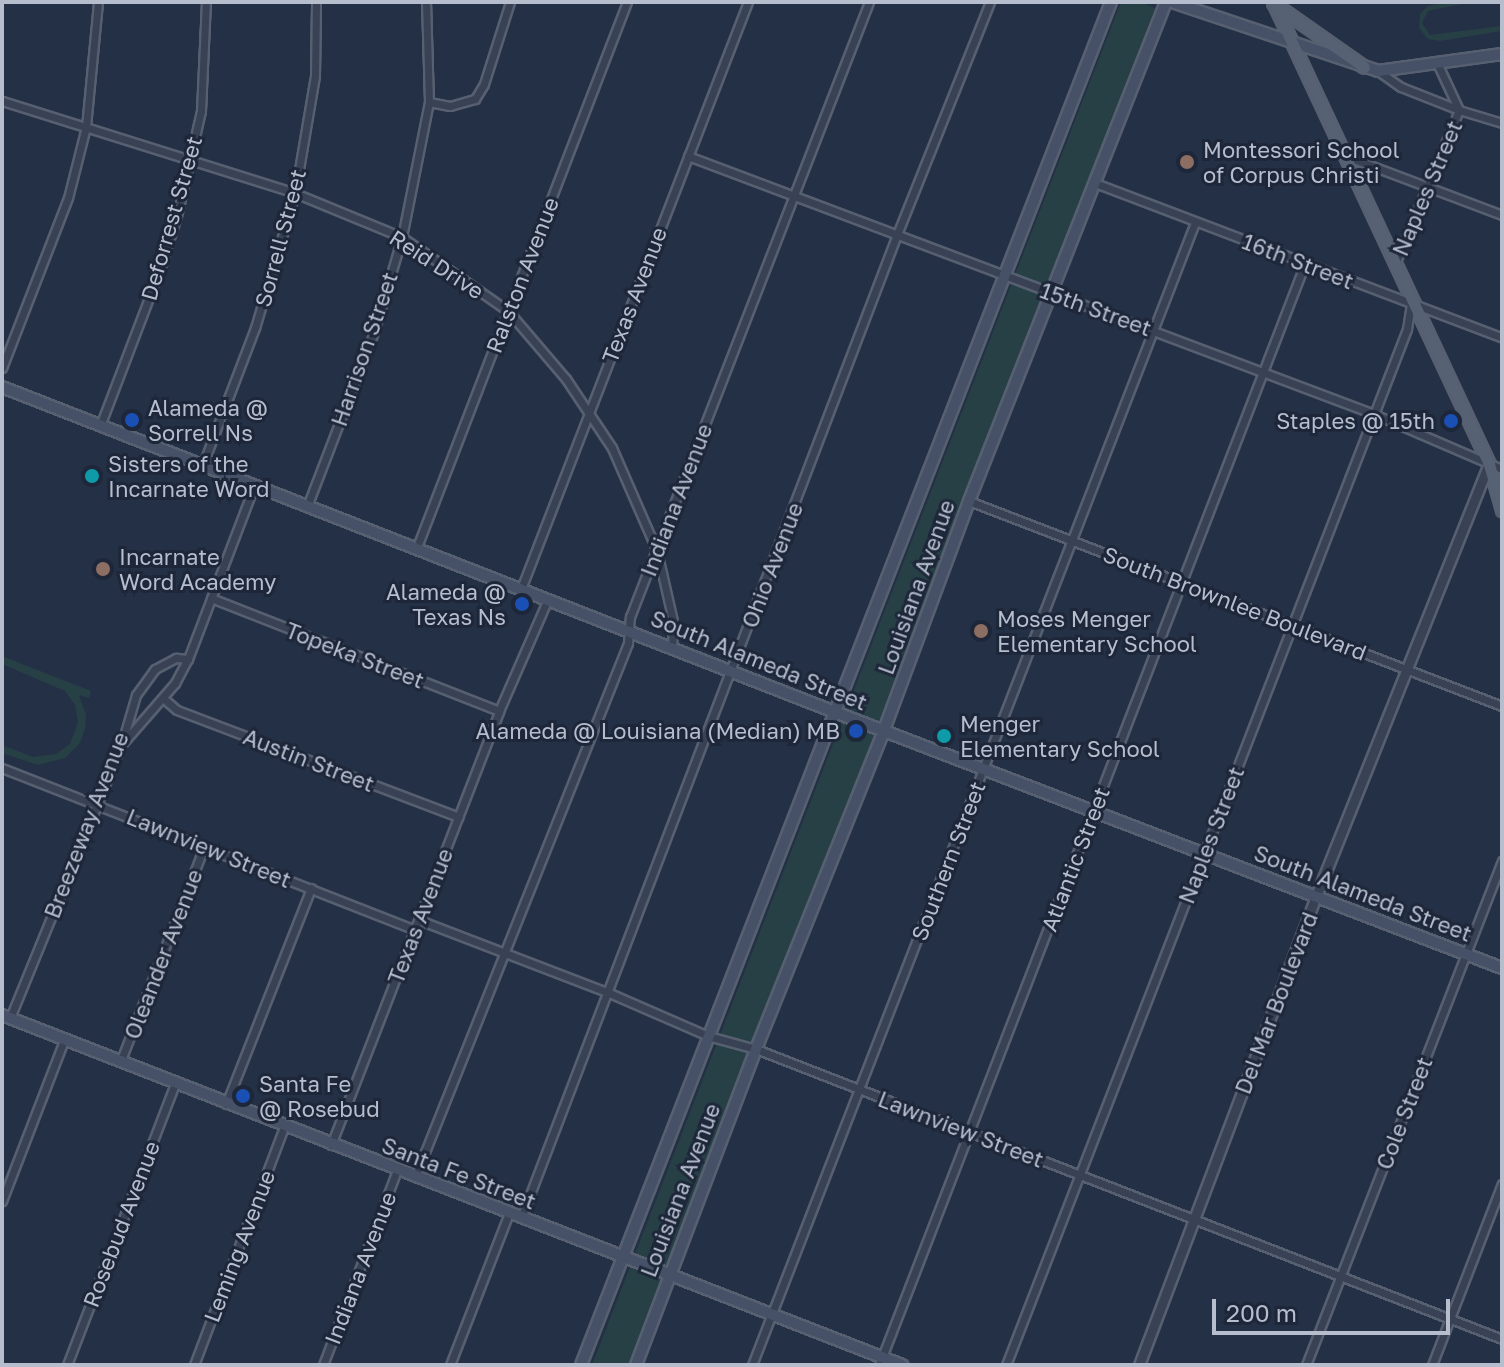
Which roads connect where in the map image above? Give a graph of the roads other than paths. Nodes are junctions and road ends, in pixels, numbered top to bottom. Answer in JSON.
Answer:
{"nodes":[{"id":1,"x":98,"y":2,"type":"edge"},
{"id":2,"x":206,"y":2,"type":"edge"},
{"id":3,"x":316,"y":2,"type":"edge"},
{"id":4,"x":426,"y":2,"type":"edge"},
{"id":5,"x":510,"y":2,"type":"edge"},
{"id":6,"x":627,"y":2,"type":"edge"},
{"id":7,"x":748,"y":2,"type":"edge"},
{"id":8,"x":869,"y":2,"type":"edge"},
{"id":9,"x":990,"y":2,"type":"edge"},
{"id":10,"x":1111,"y":2,"type":"edge"},
{"id":11,"x":1169,"y":2,"type":"edge"},
{"id":12,"x":1273,"y":2,"type":"edge"},
{"id":13,"x":1290,"y":45,"type":"junction"},
{"id":14,"x":1502,"y":54,"type":"edge"},
{"id":15,"x":1438,"y":65,"type":"junction"},
{"id":16,"x":1364,"y":67,"type":"junction"},
{"id":17,"x":1378,"y":71,"type":"junction"},
{"id":18,"x":2,"y":101,"type":"edge"},
{"id":19,"x":429,"y":102,"type":"junction"},
{"id":20,"x":1459,"y":110,"type":"junction"},
{"id":21,"x":1502,"y":123,"type":"edge"},
{"id":22,"x":86,"y":127,"type":"junction"},
{"id":23,"x":1343,"y":155,"type":"junction"},
{"id":24,"x":688,"y":156,"type":"junction"},
{"id":25,"x":191,"y":158,"type":"junction"},
{"id":26,"x":1095,"y":183,"type":"junction"},
{"id":27,"x":1427,"y":187,"type":"junction"},
{"id":28,"x":295,"y":193,"type":"junction"},
{"id":29,"x":793,"y":197,"type":"junction"},
{"id":30,"x":1502,"y":215,"type":"edge"},
{"id":31,"x":1195,"y":222,"type":"junction"},
{"id":32,"x":402,"y":237,"type":"junction"},
{"id":33,"x":896,"y":237,"type":"junction"},
{"id":34,"x":1305,"y":263,"type":"junction"},
{"id":35,"x":1394,"y":266,"type":"junction"},
{"id":36,"x":1004,"y":277,"type":"junction"},
{"id":37,"x":1051,"y":292,"type":"junction"},
{"id":38,"x":1411,"y":303,"type":"junction"},
{"id":39,"x":508,"y":311,"type":"junction"},
{"id":40,"x":1154,"y":330,"type":"junction"},
{"id":41,"x":1502,"y":338,"type":"edge"},
{"id":42,"x":2,"y":368,"type":"edge"},
{"id":43,"x":1263,"y":372,"type":"junction"},
{"id":44,"x":2,"y":387,"type":"edge"},
{"id":45,"x":589,"y":410,"type":"junction"},
{"id":46,"x":1374,"y":414,"type":"junction"},
{"id":47,"x":100,"y":426,"type":"junction"},
{"id":48,"x":203,"y":464,"type":"junction"},
{"id":49,"x":1489,"y":464,"type":"junction"},
{"id":50,"x":1502,"y":469,"type":"edge"},
{"id":51,"x":255,"y":484,"type":"junction"},
{"id":52,"x":969,"y":501,"type":"junction"},
{"id":53,"x":308,"y":504,"type":"junction"},
{"id":54,"x":1502,"y":510,"type":"edge"},
{"id":55,"x":1072,"y":540,"type":"junction"},
{"id":56,"x":417,"y":547,"type":"junction"},
{"id":57,"x":657,"y":551,"type":"junction"},
{"id":58,"x":1182,"y":581,"type":"junction"},
{"id":59,"x":521,"y":589,"type":"junction"},
{"id":60,"x":211,"y":598,"type":"junction"},
{"id":61,"x":548,"y":599,"type":"junction"},
{"id":62,"x":1292,"y":626,"type":"junction"},
{"id":63,"x":629,"y":630,"type":"junction"},
{"id":64,"x":672,"y":646,"type":"junction"},
{"id":65,"x":188,"y":659,"type":"junction"},
{"id":66,"x":1408,"y":669,"type":"junction"},
{"id":67,"x":732,"y":670,"type":"junction"},
{"id":68,"x":163,"y":698,"type":"junction"},
{"id":69,"x":1502,"y":706,"type":"edge"},
{"id":70,"x":499,"y":711,"type":"junction"},
{"id":71,"x":832,"y":711,"type":"junction"},
{"id":72,"x":884,"y":730,"type":"junction"},
{"id":73,"x":121,"y":746,"type":"junction"},
{"id":74,"x":2,"y":768,"type":"edge"},
{"id":75,"x":984,"y":768,"type":"junction"},
{"id":76,"x":97,"y":803,"type":"junction"},
{"id":77,"x":1094,"y":810,"type":"junction"},
{"id":78,"x":458,"y":817,"type":"junction"},
{"id":79,"x":204,"y":847,"type":"junction"},
{"id":80,"x":1204,"y":853,"type":"junction"},
{"id":81,"x":1502,"y":861,"type":"edge"},
{"id":82,"x":311,"y":888,"type":"junction"},
{"id":83,"x":1316,"y":896,"type":"junction"},
{"id":84,"x":419,"y":920,"type":"junction"},
{"id":85,"x":415,"y":930,"type":"junction"},
{"id":86,"x":506,"y":954,"type":"junction"},
{"id":87,"x":1466,"y":955,"type":"junction"},
{"id":88,"x":1502,"y":968,"type":"edge"},
{"id":89,"x":607,"y":992,"type":"junction"},
{"id":90,"x":6,"y":1016,"type":"edge"},
{"id":91,"x":708,"y":1036,"type":"junction"},
{"id":92,"x":65,"y":1038,"type":"junction"},
{"id":93,"x":756,"y":1049,"type":"junction"},
{"id":94,"x":121,"y":1060,"type":"junction"},
{"id":95,"x":175,"y":1083,"type":"junction"},
{"id":96,"x":859,"y":1090,"type":"junction"},
{"id":97,"x":226,"y":1104,"type":"junction"},
{"id":98,"x":284,"y":1127,"type":"junction"},
{"id":99,"x":969,"y":1132,"type":"junction"},
{"id":100,"x":331,"y":1145,"type":"junction"},
{"id":101,"x":397,"y":1170,"type":"junction"},
{"id":102,"x":1080,"y":1175,"type":"junction"},
{"id":103,"x":415,"y":1177,"type":"junction"},
{"id":104,"x":1502,"y":1184,"type":"edge"},
{"id":105,"x":2,"y":1201,"type":"edge"},
{"id":106,"x":509,"y":1213,"type":"junction"},
{"id":107,"x":521,"y":1218,"type":"junction"},
{"id":108,"x":1195,"y":1219,"type":"junction"},
{"id":109,"x":623,"y":1258,"type":"junction"},
{"id":110,"x":669,"y":1274,"type":"junction"},
{"id":111,"x":1339,"y":1279,"type":"junction"},
{"id":112,"x":771,"y":1314,"type":"junction"},
{"id":113,"x":1450,"y":1319,"type":"junction"},
{"id":114,"x":1502,"y":1339,"type":"edge"},
{"id":115,"x":881,"y":1361,"type":"edge"},
{"id":116,"x":67,"y":1365,"type":"edge"},
{"id":117,"x":194,"y":1365,"type":"edge"},
{"id":118,"x":323,"y":1365,"type":"edge"},
{"id":119,"x":450,"y":1365,"type":"edge"},
{"id":120,"x":581,"y":1365,"type":"edge"},
{"id":121,"x":636,"y":1365,"type":"edge"},
{"id":122,"x":752,"y":1365,"type":"edge"},
{"id":123,"x":902,"y":1365,"type":"edge"},
{"id":124,"x":1006,"y":1365,"type":"edge"},
{"id":125,"x":1139,"y":1365,"type":"edge"},
{"id":126,"x":1306,"y":1365,"type":"edge"},
{"id":127,"x":1432,"y":1365,"type":"edge"}],
"edges":[{"from":1,"to":22,"type":"street"},
{"from":2,"to":25,"type":"street","name":"Deforrest Street"},
{"from":3,"to":28,"type":"street","name":"Sorrell Street"},
{"from":4,"to":19,"type":"street","name":"Harrison Street"},
{"from":5,"to":19,"type":"street"},
{"from":6,"to":39,"type":"street","name":"Ralston Avenue"},
{"from":7,"to":24,"type":"street","name":"Texas Avenue"},
{"from":8,"to":29,"type":"street","name":"Indiana Avenue"},
{"from":9,"to":33,"type":"street","name":"Ohio Avenue"},
{"from":10,"to":36,"type":"main road","name":"Louisiana Avenue"},
{"from":11,"to":13,"type":"main road"},
{"from":11,"to":26,"type":"main road","name":"Louisiana Avenue"},
{"from":12,"to":13,"type":"main road"},
{"from":12,"to":16,"type":"main road"},
{"from":13,"to":16,"type":"main road"},
{"from":13,"to":23,"type":"main road"},
{"from":14,"to":15,"type":"main road"},
{"from":15,"to":17,"type":"main road"},
{"from":15,"to":20,"type":"street"},
{"from":16,"to":17,"type":"main road"},
{"from":17,"to":20,"type":"street"},
{"from":18,"to":22,"type":"street","name":"Reid Drive"},
{"from":19,"to":32,"type":"street","name":"Harrison Street"},
{"from":20,"to":21,"type":"street"},
{"from":20,"to":27,"type":"street","name":"Naples Street"},
{"from":22,"to":25,"type":"street","name":"Reid Drive"},
{"from":22,"to":42,"type":"street"},
{"from":23,"to":27,"type":"street"},
{"from":23,"to":35,"type":"main road"},
{"from":24,"to":29,"type":"street","name":"15th Street"},
{"from":24,"to":45,"type":"street","name":"Texas Avenue"},
{"from":25,"to":28,"type":"street","name":"Reid Drive"},
{"from":25,"to":47,"type":"street","name":"Deforrest Street"},
{"from":26,"to":31,"type":"street","name":"16th Street"},
{"from":26,"to":37,"type":"main road","name":"Louisiana Avenue"},
{"from":27,"to":30,"type":"street"},
{"from":27,"to":35,"type":"street","name":"Naples Street"},
{"from":28,"to":32,"type":"street","name":"Reid Drive"},
{"from":28,"to":48,"type":"street","name":"Sorrell Street"},
{"from":29,"to":33,"type":"street","name":"15th Street"},
{"from":29,"to":57,"type":"street","name":"Indiana Avenue"},
{"from":31,"to":34,"type":"street","name":"16th Street"},
{"from":31,"to":40,"type":"street","name":"Southern Street"},
{"from":32,"to":39,"type":"street","name":"Reid Drive"},
{"from":32,"to":53,"type":"street","name":"Harrison Street"},
{"from":33,"to":36,"type":"street","name":"15th Street"},
{"from":33,"to":67,"type":"street","name":"Ohio Avenue"},
{"from":34,"to":38,"type":"street","name":"16th Street"},
{"from":34,"to":43,"type":"street","name":"Atlantic Street"},
{"from":35,"to":38,"type":"main road"},
{"from":36,"to":37,"type":"street","name":"15th Street"},
{"from":36,"to":71,"type":"main road","name":"Louisiana Avenue"},
{"from":37,"to":40,"type":"street","name":"15th Street"},
{"from":37,"to":52,"type":"main road","name":"Louisiana Avenue"},
{"from":38,"to":41,"type":"street","name":"16th Street"},
{"from":38,"to":46,"type":"street","name":"Naples Street"},
{"from":38,"to":49,"type":"main road"},
{"from":39,"to":45,"type":"street","name":"Reid Drive"},
{"from":39,"to":56,"type":"street","name":"Ralston Avenue"},
{"from":40,"to":43,"type":"street","name":"15th Street"},
{"from":40,"to":55,"type":"street","name":"Southern Street"},
{"from":43,"to":46,"type":"street","name":"15th Street"},
{"from":43,"to":58,"type":"street","name":"Atlantic Street"},
{"from":44,"to":47,"type":"main road","name":"South Alameda Street"},
{"from":45,"to":57,"type":"street","name":"Reid Drive"},
{"from":45,"to":59,"type":"street","name":"Texas Avenue"},
{"from":46,"to":49,"type":"street","name":"15th Street"},
{"from":46,"to":62,"type":"street","name":"Naples Street"},
{"from":47,"to":48,"type":"main road","name":"South Alameda Street"},
{"from":48,"to":51,"type":"main road","name":"South Alameda Street"},
{"from":49,"to":50,"type":"street","name":"15th Street"},
{"from":49,"to":54,"type":"main road"},
{"from":49,"to":66,"type":"street","name":"Del Mar Boulevard"},
{"from":51,"to":53,"type":"main road","name":"South Alameda Street"},
{"from":51,"to":60,"type":"street"},
{"from":52,"to":55,"type":"street","name":"South Brownlee Boulevard"},
{"from":52,"to":72,"type":"main road","name":"Louisiana Avenue"},
{"from":53,"to":56,"type":"main road","name":"South Alameda Street"},
{"from":55,"to":58,"type":"street","name":"South Brownlee Boulevard"},
{"from":55,"to":75,"type":"street","name":"Southern Street"},
{"from":56,"to":59,"type":"main road","name":"South Alameda Street"},
{"from":57,"to":63,"type":"street","name":"Indiana Avenue"},
{"from":57,"to":64,"type":"street","name":"Reid Drive"},
{"from":58,"to":62,"type":"street","name":"South Brownlee Boulevard"},
{"from":58,"to":77,"type":"street","name":"Atlantic Street"},
{"from":59,"to":61,"type":"main road","name":"South Alameda Street"},
{"from":60,"to":65,"type":"street"},
{"from":60,"to":70,"type":"street","name":"Topeka Street"},
{"from":61,"to":63,"type":"main road","name":"South Alameda Street"},
{"from":61,"to":70,"type":"street","name":"Texas Avenue"},
{"from":62,"to":66,"type":"street","name":"South Brownlee Boulevard"},
{"from":62,"to":80,"type":"street","name":"Naples Street"},
{"from":63,"to":64,"type":"main road","name":"South Alameda Street"},
{"from":63,"to":86,"type":"street","name":"Indiana Avenue"},
{"from":64,"to":67,"type":"main road","name":"South Alameda Street"},
{"from":65,"to":68,"type":"street"},
{"from":65,"to":73,"type":"street","name":"Breezeway Avenue"},
{"from":66,"to":69,"type":"street","name":"South Brownlee Boulevard"},
{"from":66,"to":83,"type":"street","name":"Del Mar Boulevard"},
{"from":67,"to":71,"type":"main road","name":"South Alameda Street"},
{"from":67,"to":89,"type":"street","name":"Ohio Avenue"},
{"from":68,"to":73,"type":"street"},
{"from":68,"to":78,"type":"street","name":"Austin Street"},
{"from":70,"to":78,"type":"street","name":"Texas Avenue"},
{"from":71,"to":72,"type":"main road","name":"South Alameda Street"},
{"from":71,"to":91,"type":"main road","name":"Louisiana Avenue"},
{"from":72,"to":75,"type":"main road","name":"South Alameda Street"},
{"from":72,"to":93,"type":"main road","name":"Louisiana Avenue"},
{"from":73,"to":76,"type":"street","name":"Breezeway Avenue"},
{"from":74,"to":76,"type":"street","name":"Lawnview Street"},
{"from":75,"to":77,"type":"main road","name":"South Alameda Street"},
{"from":75,"to":96,"type":"street","name":"Southern Street"},
{"from":76,"to":79,"type":"street","name":"Lawnview Street"},
{"from":76,"to":90,"type":"street","name":"Breezeway Avenue"},
{"from":77,"to":80,"type":"main road","name":"South Alameda Street"},
{"from":77,"to":99,"type":"street","name":"Atlantic Street"},
{"from":78,"to":84,"type":"street","name":"Texas Avenue"},
{"from":79,"to":82,"type":"street","name":"Lawnview Street"},
{"from":79,"to":94,"type":"street","name":"Oleander Avenue"},
{"from":80,"to":83,"type":"main road","name":"South Alameda Street"},
{"from":80,"to":102,"type":"street","name":"Naples Street"},
{"from":81,"to":87,"type":"street","name":"Cole Street"},
{"from":82,"to":85,"type":"street","name":"Lawnview Street"},
{"from":82,"to":97,"type":"street"},
{"from":83,"to":87,"type":"main road","name":"South Alameda Street"},
{"from":83,"to":108,"type":"street","name":"Del Mar Boulevard"},
{"from":84,"to":85,"type":"street","name":"Texas Avenue"},
{"from":84,"to":86,"type":"street","name":"Lawnview Street"},
{"from":85,"to":100,"type":"street","name":"Texas Avenue"},
{"from":86,"to":89,"type":"street","name":"Lawnview Street"},
{"from":86,"to":103,"type":"street","name":"Indiana Avenue"},
{"from":87,"to":88,"type":"main road","name":"South Alameda Street"},
{"from":87,"to":111,"type":"street","name":"Cole Street"},
{"from":89,"to":91,"type":"street","name":"Lawnview Street"},
{"from":89,"to":107,"type":"street","name":"Ohio Avenue"},
{"from":90,"to":92,"type":"main road","name":"Santa Fe Street"},
{"from":91,"to":93,"type":"street","name":"Lawnview Street"},
{"from":91,"to":109,"type":"main road","name":"Louisiana Avenue"},
{"from":92,"to":94,"type":"main road","name":"Santa Fe Street"},
{"from":92,"to":105,"type":"street"},
{"from":93,"to":96,"type":"street","name":"Lawnview Street"},
{"from":93,"to":110,"type":"main road","name":"Louisiana Avenue"},
{"from":94,"to":95,"type":"main road","name":"Santa Fe Street"},
{"from":95,"to":97,"type":"main road","name":"Santa Fe Street"},
{"from":95,"to":116,"type":"street","name":"Rosebud Avenue"},
{"from":96,"to":99,"type":"street","name":"Lawnview Street"},
{"from":96,"to":112,"type":"street","name":"Southern Street"},
{"from":97,"to":98,"type":"main road","name":"Santa Fe Street"},
{"from":98,"to":100,"type":"main road","name":"Santa Fe Street"},
{"from":98,"to":117,"type":"street","name":"Leming Avenue"},
{"from":99,"to":102,"type":"street","name":"Lawnview Street"},
{"from":99,"to":115,"type":"street","name":"Atlantic Street"},
{"from":100,"to":101,"type":"main road","name":"Santa Fe Street"},
{"from":101,"to":103,"type":"main road","name":"Santa Fe Street"},
{"from":101,"to":118,"type":"street","name":"Indiana Avenue"},
{"from":102,"to":108,"type":"street","name":"Lawnview Street"},
{"from":102,"to":124,"type":"street","name":"Naples Street"},
{"from":103,"to":106,"type":"main road","name":"Santa Fe Street"},
{"from":104,"to":113,"type":"street"},
{"from":106,"to":107,"type":"main road","name":"Santa Fe Street"},
{"from":106,"to":119,"type":"street"},
{"from":107,"to":109,"type":"main road","name":"Santa Fe Street"},
{"from":108,"to":111,"type":"street","name":"Lawnview Street"},
{"from":108,"to":125,"type":"street","name":"Del Mar Boulevard"},
{"from":109,"to":110,"type":"main road","name":"Santa Fe Street"},
{"from":109,"to":120,"type":"main road","name":"Louisiana Avenue"},
{"from":110,"to":112,"type":"main road","name":"Santa Fe Street"},
{"from":110,"to":121,"type":"main road","name":"Louisiana Avenue"},
{"from":111,"to":113,"type":"street","name":"Lawnview Street"},
{"from":111,"to":126,"type":"street","name":"Cole Street"},
{"from":112,"to":115,"type":"main road","name":"Santa Fe Street"},
{"from":112,"to":122,"type":"street","name":"Southern Street"},
{"from":113,"to":114,"type":"street","name":"Lawnview Street"},
{"from":113,"to":127,"type":"street"},
{"from":115,"to":123,"type":"main road","name":"Santa Fe Street"}]}
